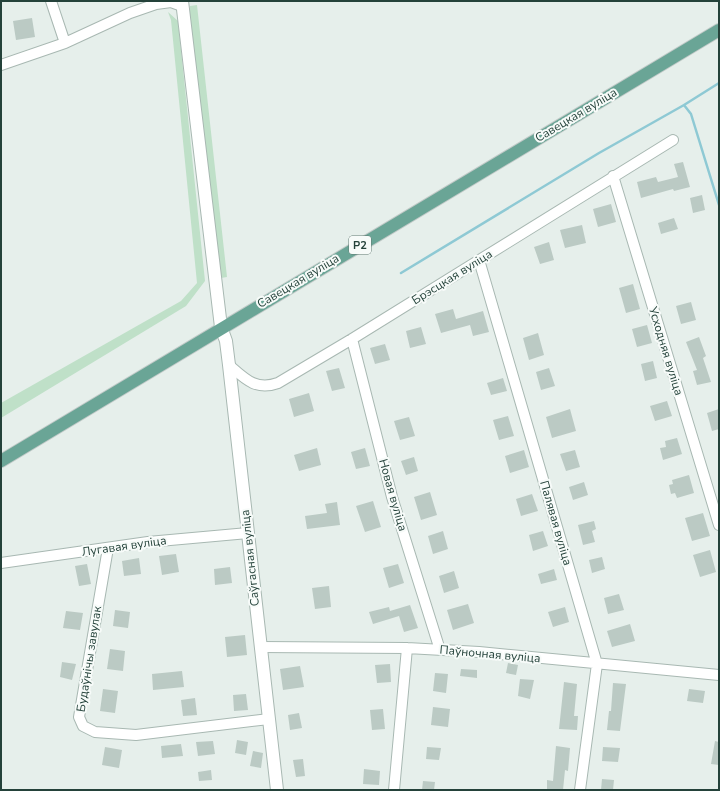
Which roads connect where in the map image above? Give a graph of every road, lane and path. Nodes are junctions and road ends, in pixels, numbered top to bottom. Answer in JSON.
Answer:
{"nodes":[{"id":1,"x":51,"y":1,"type":"edge"},
{"id":2,"x":182,"y":3,"type":"edge"},
{"id":3,"x":719,"y":30,"type":"edge"},
{"id":4,"x":65,"y":43,"type":"junction"},
{"id":5,"x":1,"y":65,"type":"edge"},
{"id":6,"x":673,"y":140,"type":"dead end"},
{"id":7,"x":614,"y":176,"type":"junction"},
{"id":8,"x":479,"y":260,"type":"junction"},
{"id":9,"x":221,"y":327,"type":"junction"},
{"id":10,"x":352,"y":339,"type":"junction"},
{"id":11,"x":229,"y":365,"type":"junction"},
{"id":12,"x":1,"y":461,"type":"edge"},
{"id":13,"x":719,"y":525,"type":"edge"},
{"id":14,"x":248,"y":533,"type":"junction"},
{"id":15,"x":108,"y":548,"type":"junction"},
{"id":16,"x":1,"y":563,"type":"edge"},
{"id":17,"x":260,"y":647,"type":"junction"},
{"id":18,"x":407,"y":648,"type":"junction"},
{"id":19,"x":440,"y":650,"type":"junction"},
{"id":20,"x":596,"y":664,"type":"junction"},
{"id":21,"x":719,"y":675,"type":"edge"},
{"id":22,"x":269,"y":719,"type":"junction"},
{"id":23,"x":277,"y":790,"type":"edge"},
{"id":24,"x":394,"y":790,"type":"edge"},
{"id":25,"x":580,"y":790,"type":"edge"}],
"edges":[{"from":1,"to":4,"type":"street"},
{"from":2,"to":4,"type":"street"},
{"from":2,"to":9,"type":"street","name":"Саўгасная вуліца"},
{"from":3,"to":9,"type":"main road","name":"Савецкая вуліца","number":"Р2"},
{"from":4,"to":5,"type":"street"},
{"from":6,"to":7,"type":"street","name":"Брэсцкая вуліца"},
{"from":7,"to":8,"type":"street","name":"Брэсцкая вуліца"},
{"from":7,"to":13,"type":"street","name":"Усходняя вуліца"},
{"from":8,"to":10,"type":"street","name":"Брэсцкая вуліца"},
{"from":8,"to":20,"type":"street","name":"Палявая вуліца"},
{"from":9,"to":11,"type":"street","name":"Саўгасная вуліца"},
{"from":9,"to":12,"type":"main road","name":"Савецкая вуліца","number":"Р2"},
{"from":10,"to":11,"type":"street","name":"Брэсцкая вуліца"},
{"from":10,"to":19,"type":"street","name":"Новая вуліца"},
{"from":11,"to":14,"type":"street","name":"Саўгасная вуліца"},
{"from":14,"to":15,"type":"street","name":"Лугавая вуліца"},
{"from":14,"to":17,"type":"street","name":"Саўгасная вуліца"},
{"from":15,"to":16,"type":"street","name":"Лугавая вуліца"},
{"from":15,"to":22,"type":"street","name":"Будаўнічы завулак"},
{"from":17,"to":18,"type":"street","name":"Паўночная вуліца"},
{"from":17,"to":22,"type":"street","name":"Саўгасная вуліца"},
{"from":18,"to":19,"type":"street","name":"Паўночная вуліца"},
{"from":18,"to":24,"type":"street"},
{"from":19,"to":20,"type":"street","name":"Паўночная вуліца"},
{"from":20,"to":21,"type":"street","name":"Паўночная вуліца"},
{"from":20,"to":25,"type":"street","name":"Палявая вуліца"},
{"from":22,"to":23,"type":"street","name":"Саўгасная вуліца"}]}
